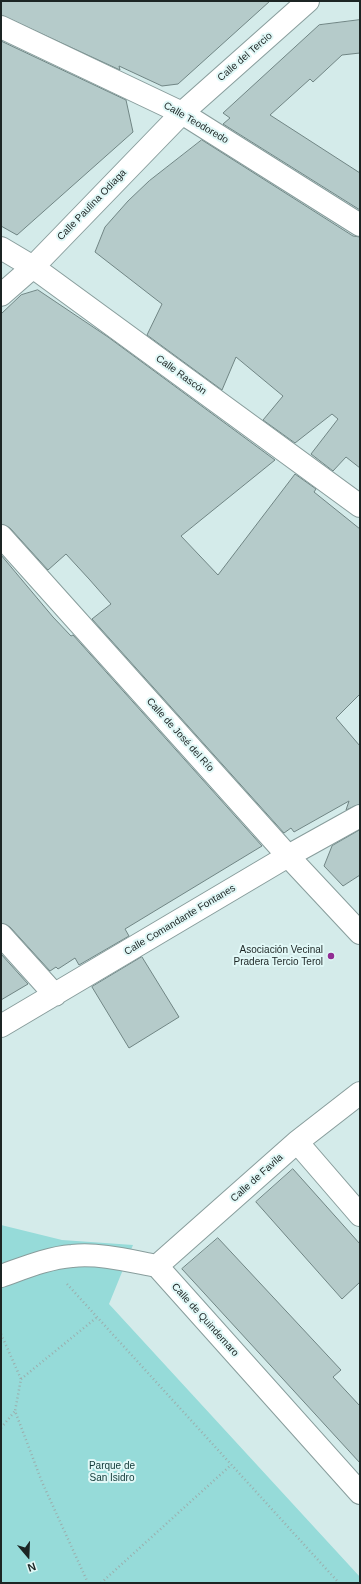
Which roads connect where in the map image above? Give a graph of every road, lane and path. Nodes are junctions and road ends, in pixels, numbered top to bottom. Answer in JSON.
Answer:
{"nodes":[{"id":1,"x":308,"y":1,"type":"edge"},
{"id":2,"x":1,"y":27,"type":"edge"},
{"id":3,"x":182,"y":113,"type":"junction"},
{"id":4,"x":360,"y":225,"type":"edge"},
{"id":5,"x":1,"y":248,"type":"edge"},
{"id":6,"x":33,"y":267,"type":"junction"},
{"id":7,"x":1,"y":295,"type":"edge"},
{"id":8,"x":360,"y":506,"type":"edge"},
{"id":9,"x":1,"y":536,"type":"edge"},
{"id":10,"x":360,"y":816,"type":"edge"},
{"id":11,"x":288,"y":856,"type":"junction"},
{"id":12,"x":360,"y":932,"type":"edge"},
{"id":13,"x":1,"y":935,"type":"edge"},
{"id":14,"x":55,"y":995,"type":"junction"},
{"id":15,"x":1,"y":1026,"type":"edge"},
{"id":16,"x":360,"y":1093,"type":"edge"},
{"id":17,"x":297,"y":1142,"type":"junction"},
{"id":18,"x":360,"y":1215,"type":"edge"},
{"id":19,"x":43,"y":1261,"type":"junction"},
{"id":20,"x":157,"y":1266,"type":"junction"},
{"id":21,"x":1,"y":1276,"type":"edge"},
{"id":22,"x":96,"y":1318,"type":"junction"},
{"id":23,"x":1,"y":1334,"type":"edge"},
{"id":24,"x":21,"y":1379,"type":"junction"},
{"id":25,"x":15,"y":1411,"type":"junction"},
{"id":26,"x":1,"y":1428,"type":"edge"},
{"id":27,"x":231,"y":1465,"type":"junction"},
{"id":28,"x":360,"y":1493,"type":"edge"},
{"id":29,"x":88,"y":1583,"type":"edge"},
{"id":30,"x":101,"y":1583,"type":"edge"},
{"id":31,"x":339,"y":1583,"type":"edge"}],
"edges":[{"from":1,"to":3,"type":"street","name":"Calle del Tercio"},
{"from":2,"to":3,"type":"street","name":"Calle Teodoredo"},
{"from":3,"to":4,"type":"street","name":"Calle Teodoredo"},
{"from":3,"to":6,"type":"street","name":"Calle Paulina Odiaga"},
{"from":5,"to":6,"type":"street","name":"Calle Rascón"},
{"from":6,"to":7,"type":"street","name":"Calle Paulina Odiaga"},
{"from":6,"to":8,"type":"street","name":"Calle Rascón"},
{"from":9,"to":11,"type":"street","name":"Calle de José del Río"},
{"from":10,"to":11,"type":"street","name":"Calle Comandante Fontanes"},
{"from":11,"to":12,"type":"street","name":"Calle de José del Río"},
{"from":11,"to":14,"type":"street","name":"Calle Comandante Fontanes"},
{"from":13,"to":14,"type":"street"},
{"from":14,"to":15,"type":"street","name":"Calle Comandante Fontanes"},
{"from":16,"to":17,"type":"street","name":"Calle de Favila"},
{"from":17,"to":18,"type":"street"},
{"from":17,"to":20,"type":"street","name":"Calle de Favila"},
{"from":19,"to":20,"type":"street"},
{"from":19,"to":21,"type":"street"},
{"from":19,"to":22,"type":"path"},
{"from":20,"to":28,"type":"street","name":"Calle de Quindemaro"},
{"from":22,"to":24,"type":"path"},
{"from":22,"to":27,"type":"path"},
{"from":23,"to":24,"type":"path"},
{"from":24,"to":25,"type":"path"},
{"from":25,"to":26,"type":"path"},
{"from":25,"to":29,"type":"path"},
{"from":27,"to":30,"type":"path"},
{"from":27,"to":31,"type":"path"}]}
